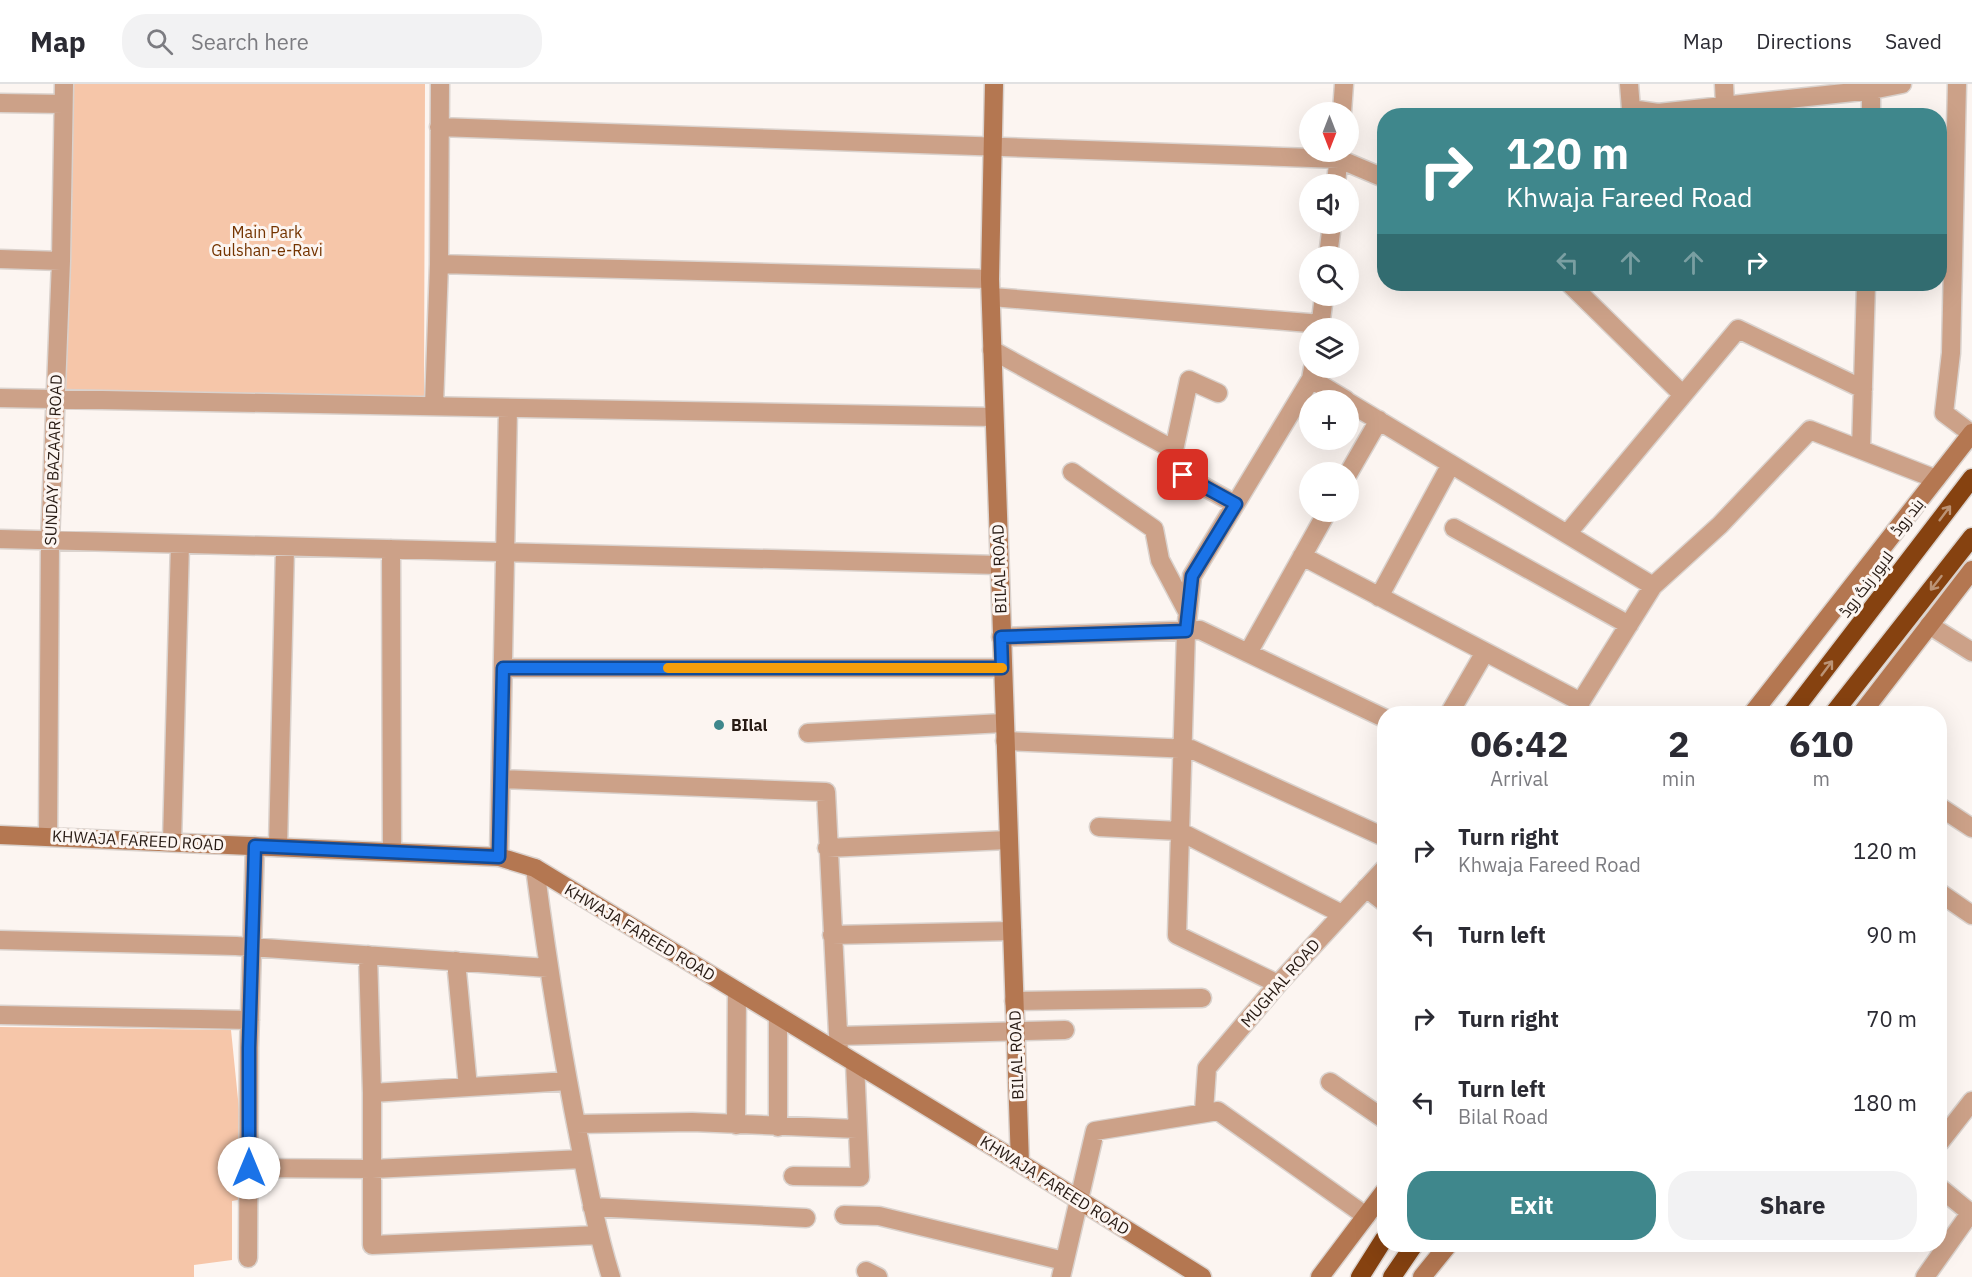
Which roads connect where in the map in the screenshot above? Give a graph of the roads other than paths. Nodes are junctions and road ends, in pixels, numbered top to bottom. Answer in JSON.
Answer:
{"nodes":[{"id":1,"x":64,"y":84,"type":"edge"},
{"id":2,"x":440,"y":84,"type":"edge"},
{"id":3,"x":994,"y":84,"type":"edge"},
{"id":4,"x":1344,"y":84,"type":"edge"},
{"id":5,"x":1629,"y":84,"type":"edge"},
{"id":6,"x":1724,"y":84,"type":"edge"},
{"id":7,"x":1902,"y":84,"type":"edge"},
{"id":8,"x":1957,"y":84,"type":"edge"},
{"id":9,"x":1872,"y":87,"type":"edge"},
{"id":10,"x":1343,"y":102,"type":"edge"},
{"id":11,"x":0,"y":103,"type":"edge"},
{"id":12,"x":63,"y":104,"type":"junction"},
{"id":13,"x":1725,"y":106,"type":"junction"},
{"id":14,"x":1630,"y":108,"type":"edge"},
{"id":15,"x":1706,"y":108,"type":"edge"},
{"id":16,"x":1871,"y":108,"type":"edge"},
{"id":17,"x":439,"y":127,"type":"junction"},
{"id":18,"x":991,"y":145,"type":"junction"},
{"id":19,"x":1299,"y":154,"type":"edge"},
{"id":20,"x":1353,"y":162,"type":"edge"},
{"id":21,"x":1377,"y":174,"type":"edge"},
{"id":22,"x":0,"y":259,"type":"edge"},
{"id":23,"x":61,"y":261,"type":"junction"},
{"id":24,"x":439,"y":264,"type":"junction"},
{"id":25,"x":991,"y":288,"type":"junction"},
{"id":26,"x":1577,"y":291,"type":"edge"},
{"id":27,"x":1866,"y":291,"type":"edge"},
{"id":28,"x":1299,"y":324,"type":"edge"},
{"id":29,"x":992,"y":350,"type":"junction"},
{"id":30,"x":1309,"y":378,"type":"edge"},
{"id":31,"x":1318,"y":378,"type":"edge"},
{"id":32,"x":1863,"y":389,"type":"junction"},
{"id":33,"x":1333,"y":390,"type":"edge"},
{"id":34,"x":1218,"y":393,"type":"dead end"},
{"id":35,"x":1683,"y":395,"type":"junction"},
{"id":36,"x":0,"y":398,"type":"edge"},
{"id":37,"x":56,"y":400,"type":"junction"},
{"id":38,"x":434,"y":406,"type":"junction"},
{"id":39,"x":508,"y":408,"type":"junction"},
{"id":40,"x":1359,"y":408,"type":"edge"},
{"id":41,"x":994,"y":417,"type":"junction"},
{"id":42,"x":1378,"y":420,"type":"junction"},
{"id":43,"x":1972,"y":434,"type":"edge"},
{"id":44,"x":1861,"y":450,"type":"junction"},
{"id":45,"x":1355,"y":462,"type":"edge"},
{"id":46,"x":1451,"y":464,"type":"junction"},
{"id":47,"x":1072,"y":472,"type":"dead end"},
{"id":48,"x":1183,"y":475,"type":"dead end"},
{"id":49,"x":1972,"y":478,"type":"edge"},
{"id":50,"x":1936,"y":479,"type":"junction"},
{"id":51,"x":1236,"y":504,"type":"junction"},
{"id":52,"x":1321,"y":522,"type":"edge"},
{"id":53,"x":1455,"y":528,"type":"dead end"},
{"id":54,"x":1567,"y":534,"type":"junction"},
{"id":55,"x":1972,"y":537,"type":"edge"},
{"id":56,"x":0,"y":539,"type":"edge"},
{"id":57,"x":50,"y":541,"type":"junction"},
{"id":58,"x":180,"y":544,"type":"junction"},
{"id":59,"x":285,"y":547,"type":"junction"},
{"id":60,"x":391,"y":549,"type":"junction"},
{"id":61,"x":506,"y":552,"type":"junction"},
{"id":62,"x":1302,"y":556,"type":"junction"},
{"id":63,"x":998,"y":565,"type":"junction"},
{"id":64,"x":1972,"y":570,"type":"edge"},
{"id":65,"x":1653,"y":586,"type":"junction"},
{"id":66,"x":1379,"y":597,"type":"junction"},
{"id":67,"x":1187,"y":622,"type":"junction"},
{"id":68,"x":1629,"y":625,"type":"junction"},
{"id":69,"x":1929,"y":625,"type":"junction"},
{"id":70,"x":1001,"y":637,"type":"junction"},
{"id":71,"x":1485,"y":652,"type":"junction"},
{"id":72,"x":1972,"y":652,"type":"edge"},
{"id":73,"x":1248,"y":653,"type":"junction"},
{"id":74,"x":503,"y":668,"type":"junction"},
{"id":75,"x":1002,"y":668,"type":"junction"},
{"id":76,"x":1456,"y":706,"type":"edge"},
{"id":77,"x":1574,"y":706,"type":"edge"},
{"id":78,"x":1578,"y":706,"type":"edge"},
{"id":79,"x":1758,"y":706,"type":"edge"},
{"id":80,"x":1797,"y":706,"type":"edge"},
{"id":81,"x":1839,"y":706,"type":"edge"},
{"id":82,"x":1867,"y":706,"type":"edge"},
{"id":83,"x":1377,"y":715,"type":"edge"},
{"id":84,"x":1005,"y":732,"type":"junction"},
{"id":85,"x":808,"y":733,"type":"dead end"},
{"id":86,"x":1181,"y":749,"type":"junction"},
{"id":87,"x":501,"y":780,"type":"junction"},
{"id":88,"x":1947,"y":812,"type":"edge"},
{"id":89,"x":1099,"y":827,"type":"dead end"},
{"id":90,"x":1972,"y":828,"type":"edge"},
{"id":91,"x":1179,"y":831,"type":"junction"},
{"id":92,"x":1377,"y":834,"type":"edge"},
{"id":93,"x":0,"y":835,"type":"edge"},
{"id":94,"x":48,"y":836,"type":"junction"},
{"id":95,"x":1008,"y":840,"type":"junction"},
{"id":96,"x":172,"y":842,"type":"junction"},
{"id":97,"x":255,"y":846,"type":"junction"},
{"id":98,"x":278,"y":847,"type":"junction"},
{"id":99,"x":827,"y":848,"type":"junction"},
{"id":100,"x":392,"y":852,"type":"junction"},
{"id":101,"x":499,"y":857,"type":"junction"},
{"id":102,"x":535,"y":868,"type":"junction"},
{"id":103,"x":1377,"y":876,"type":"edge"},
{"id":104,"x":1366,"y":888,"type":"junction"},
{"id":105,"x":1377,"y":897,"type":"edge"},
{"id":106,"x":1947,"y":898,"type":"edge"},
{"id":107,"x":1342,"y":914,"type":"junction"},
{"id":108,"x":1972,"y":915,"type":"edge"},
{"id":109,"x":1012,"y":931,"type":"junction"},
{"id":110,"x":832,"y":936,"type":"junction"},
{"id":111,"x":0,"y":940,"type":"edge"},
{"id":112,"x":252,"y":947,"type":"junction"},
{"id":113,"x":368,"y":955,"type":"junction"},
{"id":114,"x":456,"y":962,"type":"junction"},
{"id":115,"x":548,"y":968,"type":"junction"},
{"id":116,"x":1278,"y":984,"type":"junction"},
{"id":117,"x":737,"y":991,"type":"junction"},
{"id":118,"x":1203,"y":998,"type":"dead end"},
{"id":119,"x":1014,"y":1001,"type":"junction"},
{"id":120,"x":0,"y":1016,"type":"edge"},
{"id":121,"x":778,"y":1016,"type":"junction"},
{"id":122,"x":250,"y":1020,"type":"junction"},
{"id":123,"x":1065,"y":1030,"type":"dead end"},
{"id":124,"x":1016,"y":1032,"type":"junction"},
{"id":125,"x":838,"y":1044,"type":"junction"},
{"id":126,"x":855,"y":1063,"type":"junction"},
{"id":127,"x":568,"y":1081,"type":"junction"},
{"id":128,"x":1330,"y":1082,"type":"dead end"},
{"id":129,"x":468,"y":1087,"type":"junction"},
{"id":130,"x":372,"y":1093,"type":"junction"},
{"id":131,"x":1972,"y":1101,"type":"edge"},
{"id":132,"x":1203,"y":1111,"type":"junction"},
{"id":133,"x":1377,"y":1114,"type":"edge"},
{"id":134,"x":576,"y":1124,"type":"junction"},
{"id":135,"x":736,"y":1125,"type":"junction"},
{"id":136,"x":778,"y":1127,"type":"junction"},
{"id":137,"x":857,"y":1128,"type":"junction"},
{"id":138,"x":1947,"y":1133,"type":"edge"},
{"id":139,"x":583,"y":1159,"type":"junction"},
{"id":140,"x":1020,"y":1163,"type":"junction"},
{"id":141,"x":249,"y":1168,"type":"junction"},
{"id":142,"x":372,"y":1169,"type":"junction"},
{"id":143,"x":792,"y":1176,"type":"dead end"},
{"id":144,"x":1947,"y":1194,"type":"edge"},
{"id":145,"x":1078,"y":1199,"type":"junction"},
{"id":146,"x":1377,"y":1201,"type":"edge"},
{"id":147,"x":592,"y":1208,"type":"junction"},
{"id":148,"x":1971,"y":1213,"type":"edge"},
{"id":149,"x":844,"y":1215,"type":"dead end"},
{"id":150,"x":1366,"y":1216,"type":"junction"},
{"id":151,"x":806,"y":1218,"type":"dead end"},
{"id":152,"x":598,"y":1235,"type":"junction"},
{"id":153,"x":1947,"y":1246,"type":"edge"},
{"id":154,"x":1377,"y":1250,"type":"edge"},
{"id":155,"x":1409,"y":1252,"type":"edge"},
{"id":156,"x":1442,"y":1252,"type":"edge"},
{"id":157,"x":1943,"y":1252,"type":"edge"},
{"id":158,"x":248,"y":1258,"type":"dead end"},
{"id":159,"x":1062,"y":1269,"type":"edge"},
{"id":160,"x":611,"y":1277,"type":"edge"},
{"id":161,"x":1202,"y":1277,"type":"edge"},
{"id":162,"x":1320,"y":1277,"type":"edge"},
{"id":163,"x":1360,"y":1277,"type":"edge"},
{"id":164,"x":1392,"y":1277,"type":"edge"},
{"id":165,"x":1422,"y":1277,"type":"edge"},
{"id":166,"x":1925,"y":1277,"type":"edge"}],
"edges":[{"from":1,"to":12,"type":"street","name":"SUNDAY BAZAAR ROAD"},
{"from":2,"to":17,"type":"street"},
{"from":3,"to":18,"type":"main road","name":"BILAL ROAD"},
{"from":4,"to":10,"type":"street"},
{"from":5,"to":14,"type":"street"},
{"from":6,"to":13,"type":"street"},
{"from":7,"to":9,"type":"street"},
{"from":8,"to":43,"type":"street"},
{"from":9,"to":13,"type":"street"},
{"from":9,"to":16,"type":"street"},
{"from":11,"to":12,"type":"street"},
{"from":12,"to":23,"type":"street","name":"SUNDAY BAZAAR ROAD"},
{"from":13,"to":15,"type":"street"},
{"from":17,"to":18,"type":"street"},
{"from":17,"to":24,"type":"street"},
{"from":18,"to":19,"type":"street"},
{"from":18,"to":25,"type":"main road","name":"BILAL ROAD"},
{"from":20,"to":21,"type":"street"},
{"from":22,"to":23,"type":"street"},
{"from":23,"to":37,"type":"street","name":"SUNDAY BAZAAR ROAD"},
{"from":24,"to":25,"type":"street"},
{"from":24,"to":38,"type":"street"},
{"from":25,"to":28,"type":"street"},
{"from":25,"to":29,"type":"main road","name":"BILAL ROAD"},
{"from":26,"to":35,"type":"street"},
{"from":27,"to":32,"type":"street"},
{"from":29,"to":34,"type":"street"},
{"from":29,"to":41,"type":"main road","name":"BILAL ROAD"},
{"from":30,"to":51,"type":"street"},
{"from":31,"to":33,"type":"street"},
{"from":32,"to":35,"type":"street"},
{"from":32,"to":44,"type":"street"},
{"from":35,"to":54,"type":"street"},
{"from":36,"to":37,"type":"street"},
{"from":37,"to":38,"type":"street"},
{"from":37,"to":57,"type":"street","name":"SUNDAY BAZAAR ROAD"},
{"from":38,"to":39,"type":"street"},
{"from":39,"to":41,"type":"street"},
{"from":39,"to":61,"type":"street"},
{"from":40,"to":42,"type":"street"},
{"from":41,"to":63,"type":"main road","name":"BILAL ROAD"},
{"from":42,"to":45,"type":"street"},
{"from":42,"to":46,"type":"street"},
{"from":43,"to":50,"type":"main road","name":"بند روڈ"},
{"from":44,"to":50,"type":"street"},
{"from":44,"to":65,"type":"street"},
{"from":46,"to":54,"type":"street"},
{"from":46,"to":66,"type":"street"},
{"from":47,"to":67,"type":"street"},
{"from":48,"to":51,"type":"street"},
{"from":80,"to":49,"type":"highway","name":"لاہور رنگ روڈ","one_way":true},
{"from":50,"to":79,"type":"main road","name":"بند روڈ"},
{"from":51,"to":67,"type":"street"},
{"from":52,"to":62,"type":"street"},
{"from":53,"to":68,"type":"street"},
{"from":54,"to":65,"type":"street"},
{"from":55,"to":81,"type":"highway","one_way":true},
{"from":56,"to":57,"type":"street"},
{"from":57,"to":58,"type":"street"},
{"from":57,"to":94,"type":"street","name":"SUNDAY BAZAAR ROAD"},
{"from":58,"to":59,"type":"street"},
{"from":58,"to":96,"type":"street"},
{"from":59,"to":60,"type":"street"},
{"from":59,"to":98,"type":"street"},
{"from":60,"to":61,"type":"street"},
{"from":60,"to":100,"type":"street"},
{"from":61,"to":63,"type":"street"},
{"from":61,"to":74,"type":"street"},
{"from":62,"to":66,"type":"street"},
{"from":62,"to":73,"type":"street"},
{"from":63,"to":70,"type":"main road","name":"BILAL ROAD"},
{"from":64,"to":69,"type":"main road"},
{"from":65,"to":68,"type":"street"},
{"from":66,"to":71,"type":"street"},
{"from":67,"to":70,"type":"street"},
{"from":67,"to":73,"type":"street"},
{"from":67,"to":86,"type":"street"},
{"from":68,"to":78,"type":"street"},
{"from":69,"to":72,"type":"street"},
{"from":69,"to":82,"type":"main road"},
{"from":70,"to":75,"type":"main road","name":"BILAL ROAD"},
{"from":71,"to":76,"type":"street"},
{"from":71,"to":77,"type":"street"},
{"from":73,"to":83,"type":"street"},
{"from":74,"to":75,"type":"street"},
{"from":74,"to":87,"type":"street"},
{"from":75,"to":84,"type":"main road","name":"BILAL ROAD"},
{"from":84,"to":85,"type":"street"},
{"from":84,"to":86,"type":"street"},
{"from":84,"to":95,"type":"main road","name":"BILAL ROAD"},
{"from":86,"to":91,"type":"street"},
{"from":86,"to":92,"type":"street"},
{"from":87,"to":99,"type":"street"},
{"from":87,"to":101,"type":"street"},
{"from":88,"to":90,"type":"street"},
{"from":89,"to":91,"type":"street"},
{"from":91,"to":107,"type":"street"},
{"from":91,"to":116,"type":"street"},
{"from":93,"to":94,"type":"main road","name":"KHWAJA FAREED ROAD"},
{"from":94,"to":96,"type":"main road","name":"KHWAJA FAREED ROAD"},
{"from":95,"to":99,"type":"street"},
{"from":95,"to":109,"type":"main road","name":"BILAL ROAD"},
{"from":96,"to":97,"type":"main road","name":"KHWAJA FAREED ROAD"},
{"from":97,"to":98,"type":"main road","name":"KHWAJA FAREED ROAD"},
{"from":97,"to":112,"type":"street"},
{"from":98,"to":100,"type":"main road","name":"KHWAJA FAREED ROAD"},
{"from":99,"to":110,"type":"street"},
{"from":100,"to":101,"type":"main road","name":"KHWAJA FAREED ROAD"},
{"from":101,"to":102,"type":"main road","name":"KHWAJA FAREED ROAD"},
{"from":102,"to":115,"type":"street"},
{"from":102,"to":117,"type":"main road","name":"KHWAJA FAREED ROAD"},
{"from":103,"to":104,"type":"street","name":"MUGHAL ROAD"},
{"from":104,"to":105,"type":"street"},
{"from":104,"to":107,"type":"street","name":"MUGHAL ROAD"},
{"from":106,"to":108,"type":"street"},
{"from":107,"to":116,"type":"street","name":"MUGHAL ROAD"},
{"from":109,"to":110,"type":"street"},
{"from":109,"to":119,"type":"main road","name":"BILAL ROAD"},
{"from":110,"to":125,"type":"street"},
{"from":111,"to":112,"type":"street"},
{"from":112,"to":113,"type":"street"},
{"from":112,"to":122,"type":"street"},
{"from":113,"to":114,"type":"street"},
{"from":113,"to":130,"type":"street"},
{"from":114,"to":115,"type":"street"},
{"from":114,"to":129,"type":"street"},
{"from":115,"to":127,"type":"street"},
{"from":116,"to":132,"type":"street","name":"MUGHAL ROAD"},
{"from":117,"to":121,"type":"main road","name":"KHWAJA FAREED ROAD"},
{"from":117,"to":135,"type":"street"},
{"from":118,"to":119,"type":"street"},
{"from":119,"to":124,"type":"main road","name":"BILAL ROAD"},
{"from":120,"to":122,"type":"street"},
{"from":121,"to":125,"type":"main road","name":"KHWAJA FAREED ROAD"},
{"from":121,"to":136,"type":"street"},
{"from":122,"to":141,"type":"street"},
{"from":123,"to":124,"type":"street"},
{"from":124,"to":125,"type":"street"},
{"from":124,"to":140,"type":"main road","name":"BILAL ROAD"},
{"from":125,"to":126,"type":"main road","name":"KHWAJA FAREED ROAD"},
{"from":126,"to":137,"type":"street"},
{"from":126,"to":140,"type":"main road","name":"KHWAJA FAREED ROAD"},
{"from":127,"to":129,"type":"street"},
{"from":127,"to":134,"type":"street"},
{"from":128,"to":133,"type":"street"},
{"from":129,"to":130,"type":"street"},
{"from":130,"to":142,"type":"street"},
{"from":131,"to":138,"type":"street"},
{"from":132,"to":145,"type":"street"},
{"from":132,"to":150,"type":"street"},
{"from":134,"to":135,"type":"street"},
{"from":134,"to":139,"type":"street"},
{"from":135,"to":136,"type":"street"},
{"from":136,"to":137,"type":"street"},
{"from":137,"to":143,"type":"street"},
{"from":139,"to":142,"type":"street"},
{"from":139,"to":147,"type":"street"},
{"from":140,"to":145,"type":"main road","name":"KHWAJA FAREED ROAD"},
{"from":141,"to":142,"type":"street"},
{"from":141,"to":158,"type":"street"},
{"from":142,"to":152,"type":"street"},
{"from":144,"to":148,"type":"street"},
{"from":145,"to":159,"type":"street"},
{"from":145,"to":161,"type":"main road","name":"KHWAJA FAREED ROAD"},
{"from":146,"to":150,"type":"main road"},
{"from":147,"to":151,"type":"street"},
{"from":147,"to":152,"type":"street"},
{"from":148,"to":153,"type":"street"},
{"from":149,"to":159,"type":"street"},
{"from":150,"to":162,"type":"main road"},
{"from":152,"to":160,"type":"street"},
{"from":154,"to":163,"type":"highway"},
{"from":155,"to":164,"type":"highway"},
{"from":156,"to":165,"type":"main road"},
{"from":157,"to":166,"type":"street"}]}
